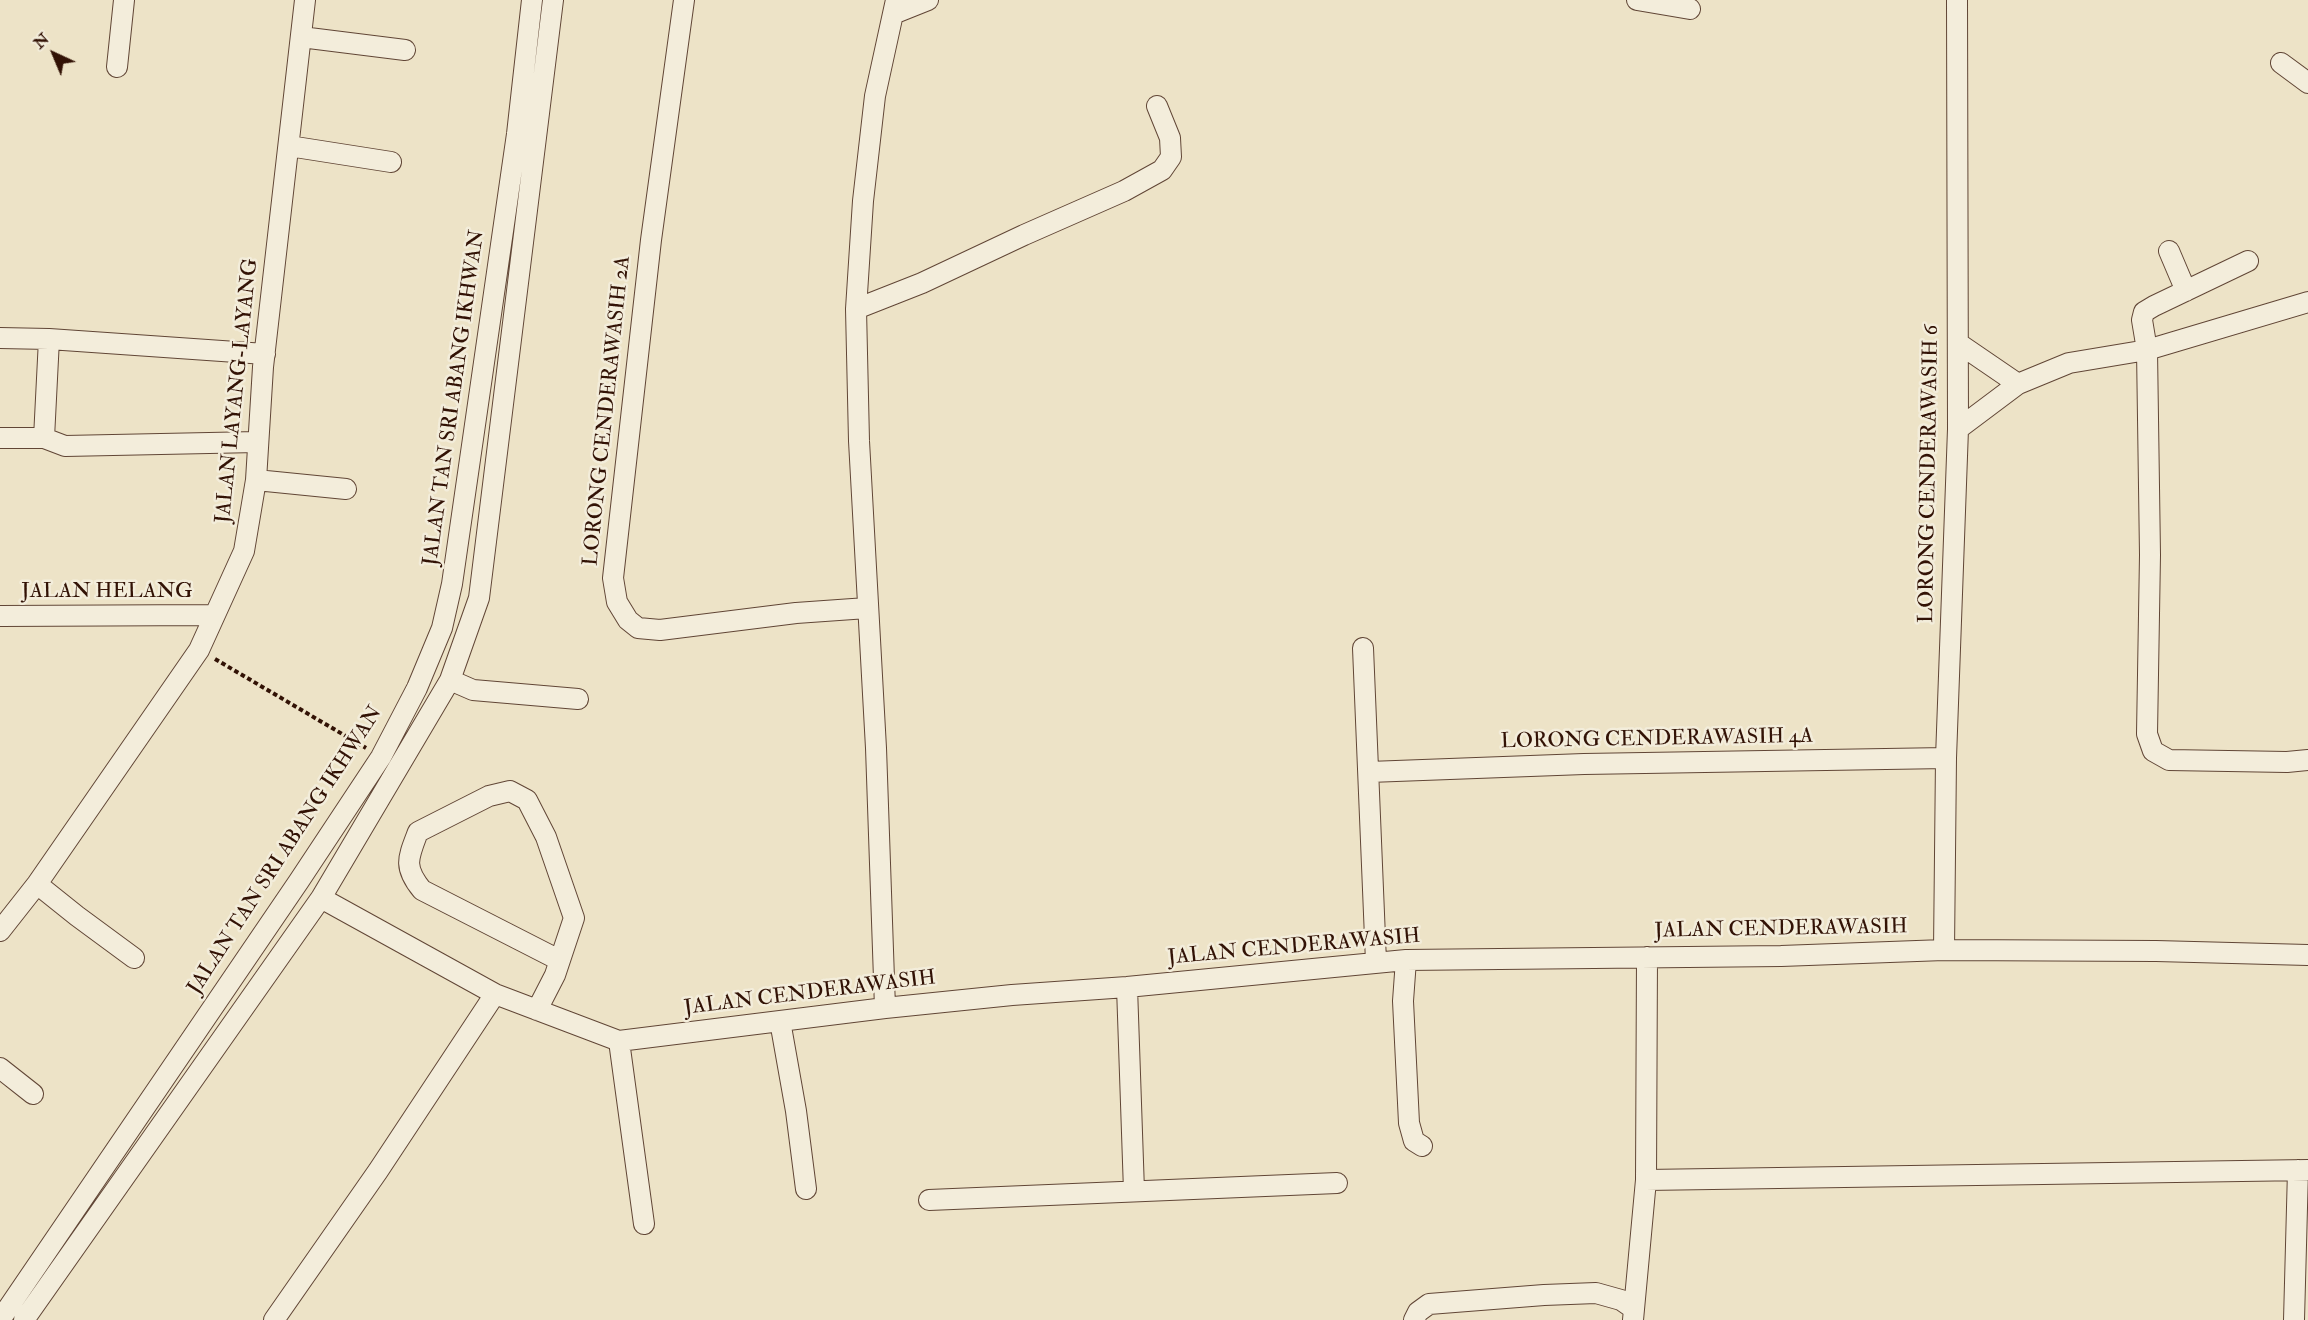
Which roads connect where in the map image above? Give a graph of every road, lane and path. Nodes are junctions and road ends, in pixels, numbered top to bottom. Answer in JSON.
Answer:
{"nodes":[{"id":1,"x":124,"y":0,"type":"edge"},
{"id":2,"x":305,"y":0,"type":"edge"},
{"id":3,"x":532,"y":0,"type":"edge"},
{"id":4,"x":553,"y":0,"type":"edge"},
{"id":5,"x":684,"y":0,"type":"edge"},
{"id":6,"x":928,"y":0,"type":"edge"},
{"id":7,"x":1637,"y":0,"type":"edge"},
{"id":8,"x":1957,"y":0,"type":"edge"},
{"id":9,"x":894,"y":7,"type":"edge"},
{"id":10,"x":1690,"y":9,"type":"dead end"},
{"id":11,"x":301,"y":37,"type":"junction"},
{"id":12,"x":405,"y":50,"type":"dead end"},
{"id":13,"x":2281,"y":63,"type":"dead end"},
{"id":14,"x":117,"y":67,"type":"dead end"},
{"id":15,"x":2308,"y":83,"type":"edge"},
{"id":16,"x":1157,"y":106,"type":"dead end"},
{"id":17,"x":289,"y":146,"type":"junction"},
{"id":18,"x":392,"y":162,"type":"dead end"},
{"id":19,"x":2169,"y":251,"type":"dead end"},
{"id":20,"x":2248,"y":261,"type":"dead end"},
{"id":21,"x":2186,"y":291,"type":"junction"},
{"id":22,"x":2308,"y":302,"type":"edge"},
{"id":23,"x":856,"y":309,"type":"junction"},
{"id":24,"x":0,"y":338,"type":"edge"},
{"id":25,"x":49,"y":339,"type":"junction"},
{"id":26,"x":1958,"y":343,"type":"junction"},
{"id":27,"x":2147,"y":350,"type":"junction"},
{"id":28,"x":265,"y":354,"type":"junction"},
{"id":29,"x":2018,"y":384,"type":"junction"},
{"id":30,"x":1958,"y":429,"type":"junction"},
{"id":31,"x":0,"y":438,"type":"edge"},
{"id":32,"x":44,"y":438,"type":"junction"},
{"id":33,"x":257,"y":442,"type":"junction"},
{"id":34,"x":256,"y":480,"type":"junction"},
{"id":35,"x":346,"y":489,"type":"dead end"},
{"id":36,"x":867,"y":608,"type":"junction"},
{"id":37,"x":213,"y":615,"type":"junction"},
{"id":38,"x":0,"y":616,"type":"edge"},
{"id":39,"x":1363,"y":648,"type":"dead end"},
{"id":40,"x":199,"y":650,"type":"junction"},
{"id":41,"x":450,"y":680,"type":"junction"},
{"id":42,"x":578,"y":699,"type":"dead end"},
{"id":43,"x":381,"y":756,"type":"junction"},
{"id":44,"x":1946,"y":758,"type":"junction"},
{"id":45,"x":2308,"y":760,"type":"edge"},
{"id":46,"x":1369,"y":772,"type":"junction"},
{"id":47,"x":37,"y":884,"type":"junction"},
{"id":48,"x":321,"y":898,"type":"junction"},
{"id":49,"x":2,"y":923,"type":"edge"},
{"id":50,"x":1944,"y":950,"type":"junction"},
{"id":51,"x":2308,"y":955,"type":"edge"},
{"id":52,"x":1647,"y":957,"type":"junction"},
{"id":53,"x":134,"y":958,"type":"dead end"},
{"id":54,"x":559,"y":960,"type":"junction"},
{"id":55,"x":1406,"y":960,"type":"junction"},
{"id":56,"x":1376,"y":962,"type":"junction"},
{"id":57,"x":1127,"y":987,"type":"junction"},
{"id":58,"x":495,"y":994,"type":"junction"},
{"id":59,"x":885,"y":1008,"type":"junction"},
{"id":60,"x":537,"y":1010,"type":"junction"},
{"id":61,"x":780,"y":1021,"type":"junction"},
{"id":62,"x":619,"y":1041,"type":"junction"},
{"id":63,"x":0,"y":1068,"type":"edge"},
{"id":64,"x":33,"y":1094,"type":"dead end"},
{"id":65,"x":1422,"y":1146,"type":"dead end"},
{"id":66,"x":2303,"y":1170,"type":"edge"},
{"id":67,"x":1646,"y":1180,"type":"junction"},
{"id":68,"x":1336,"y":1183,"type":"dead end"},
{"id":69,"x":806,"y":1189,"type":"dead end"},
{"id":70,"x":1134,"y":1191,"type":"junction"},
{"id":71,"x":929,"y":1200,"type":"dead end"},
{"id":72,"x":644,"y":1224,"type":"dead end"},
{"id":73,"x":1633,"y":1314,"type":"edge"},
{"id":74,"x":0,"y":1320,"type":"edge"},
{"id":75,"x":24,"y":1320,"type":"edge"},
{"id":76,"x":274,"y":1320,"type":"edge"},
{"id":77,"x":1414,"y":1320,"type":"edge"},
{"id":78,"x":2294,"y":1320,"type":"edge"}],
"edges":[{"from":1,"to":14,"type":"street"},
{"from":2,"to":11,"type":"street","name":"JALAN LAYANG-LAYANG"},
{"from":3,"to":43,"type":"street","name":"JALAN TAN SRI ABANG IKHWAN"},
{"from":4,"to":41,"type":"street"},
{"from":5,"to":36,"type":"street","name":"LORONG CENDERAWASIH 2A"},
{"from":6,"to":9,"type":"street"},
{"from":7,"to":10,"type":"street"},
{"from":8,"to":26,"type":"street","name":"LORONG CENDERAWASIH 6"},
{"from":9,"to":23,"type":"street"},
{"from":11,"to":12,"type":"street"},
{"from":11,"to":17,"type":"street","name":"JALAN LAYANG-LAYANG"},
{"from":13,"to":15,"type":"street"},
{"from":16,"to":23,"type":"street"},
{"from":17,"to":18,"type":"street"},
{"from":17,"to":28,"type":"street","name":"JALAN LAYANG-LAYANG"},
{"from":19,"to":21,"type":"street"},
{"from":20,"to":21,"type":"street"},
{"from":21,"to":27,"type":"street"},
{"from":22,"to":27,"type":"street"},
{"from":23,"to":36,"type":"street"},
{"from":24,"to":25,"type":"street"},
{"from":25,"to":28,"type":"street"},
{"from":25,"to":32,"type":"street"},
{"from":26,"to":29,"type":"street"},
{"from":26,"to":30,"type":"street","name":"LORONG CENDERAWASIH 6"},
{"from":27,"to":29,"type":"street"},
{"from":27,"to":45,"type":"street"},
{"from":28,"to":33,"type":"street","name":"JALAN LAYANG-LAYANG"},
{"from":29,"to":30,"type":"street"},
{"from":30,"to":44,"type":"street","name":"LORONG CENDERAWASIH 6"},
{"from":31,"to":32,"type":"street"},
{"from":32,"to":33,"type":"street"},
{"from":33,"to":34,"type":"street","name":"JALAN LAYANG-LAYANG"},
{"from":34,"to":35,"type":"street"},
{"from":34,"to":37,"type":"street","name":"JALAN LAYANG-LAYANG"},
{"from":36,"to":59,"type":"street"},
{"from":37,"to":38,"type":"street","name":"JALAN HELANG"},
{"from":37,"to":40,"type":"street","name":"JALAN LAYANG-LAYANG"},
{"from":39,"to":46,"type":"street"},
{"from":40,"to":43,"type":"path"},
{"from":40,"to":47,"type":"street","name":"JALAN LAYANG-LAYANG"},
{"from":41,"to":42,"type":"street"},
{"from":41,"to":48,"type":"street"},
{"from":43,"to":74,"type":"street","name":"JALAN TAN SRI ABANG IKHWAN"},
{"from":44,"to":46,"type":"street","name":"LORONG CENDERAWASIH 4A"},
{"from":44,"to":50,"type":"street","name":"LORONG CENDERAWASIH 6"},
{"from":46,"to":56,"type":"street"},
{"from":47,"to":49,"type":"street","name":"JALAN LAYANG-LAYANG"},
{"from":47,"to":53,"type":"street"},
{"from":48,"to":58,"type":"street","name":"JALAN CENDERAWASIH"},
{"from":48,"to":75,"type":"street"},
{"from":50,"to":51,"type":"street","name":"JALAN CENDERAWASIH"},
{"from":50,"to":52,"type":"street","name":"JALAN CENDERAWASIH"},
{"from":52,"to":55,"type":"street","name":"JALAN CENDERAWASIH"},
{"from":52,"to":67,"type":"street"},
{"from":54,"to":54,"type":"street"},
{"from":54,"to":60,"type":"street"},
{"from":55,"to":56,"type":"street","name":"JALAN CENDERAWASIH"},
{"from":55,"to":65,"type":"street"},
{"from":56,"to":57,"type":"street","name":"JALAN CENDERAWASIH"},
{"from":57,"to":59,"type":"street","name":"JALAN CENDERAWASIH"},
{"from":57,"to":70,"type":"street"},
{"from":58,"to":60,"type":"street","name":"JALAN CENDERAWASIH"},
{"from":58,"to":76,"type":"street"},
{"from":59,"to":61,"type":"street","name":"JALAN CENDERAWASIH"},
{"from":60,"to":62,"type":"street","name":"JALAN CENDERAWASIH"},
{"from":61,"to":62,"type":"street","name":"JALAN CENDERAWASIH"},
{"from":61,"to":69,"type":"street"},
{"from":62,"to":72,"type":"street"},
{"from":63,"to":64,"type":"street"},
{"from":66,"to":67,"type":"street"},
{"from":66,"to":78,"type":"street"},
{"from":67,"to":73,"type":"street"},
{"from":68,"to":70,"type":"street"},
{"from":70,"to":71,"type":"street"},
{"from":73,"to":77,"type":"street"}]}
